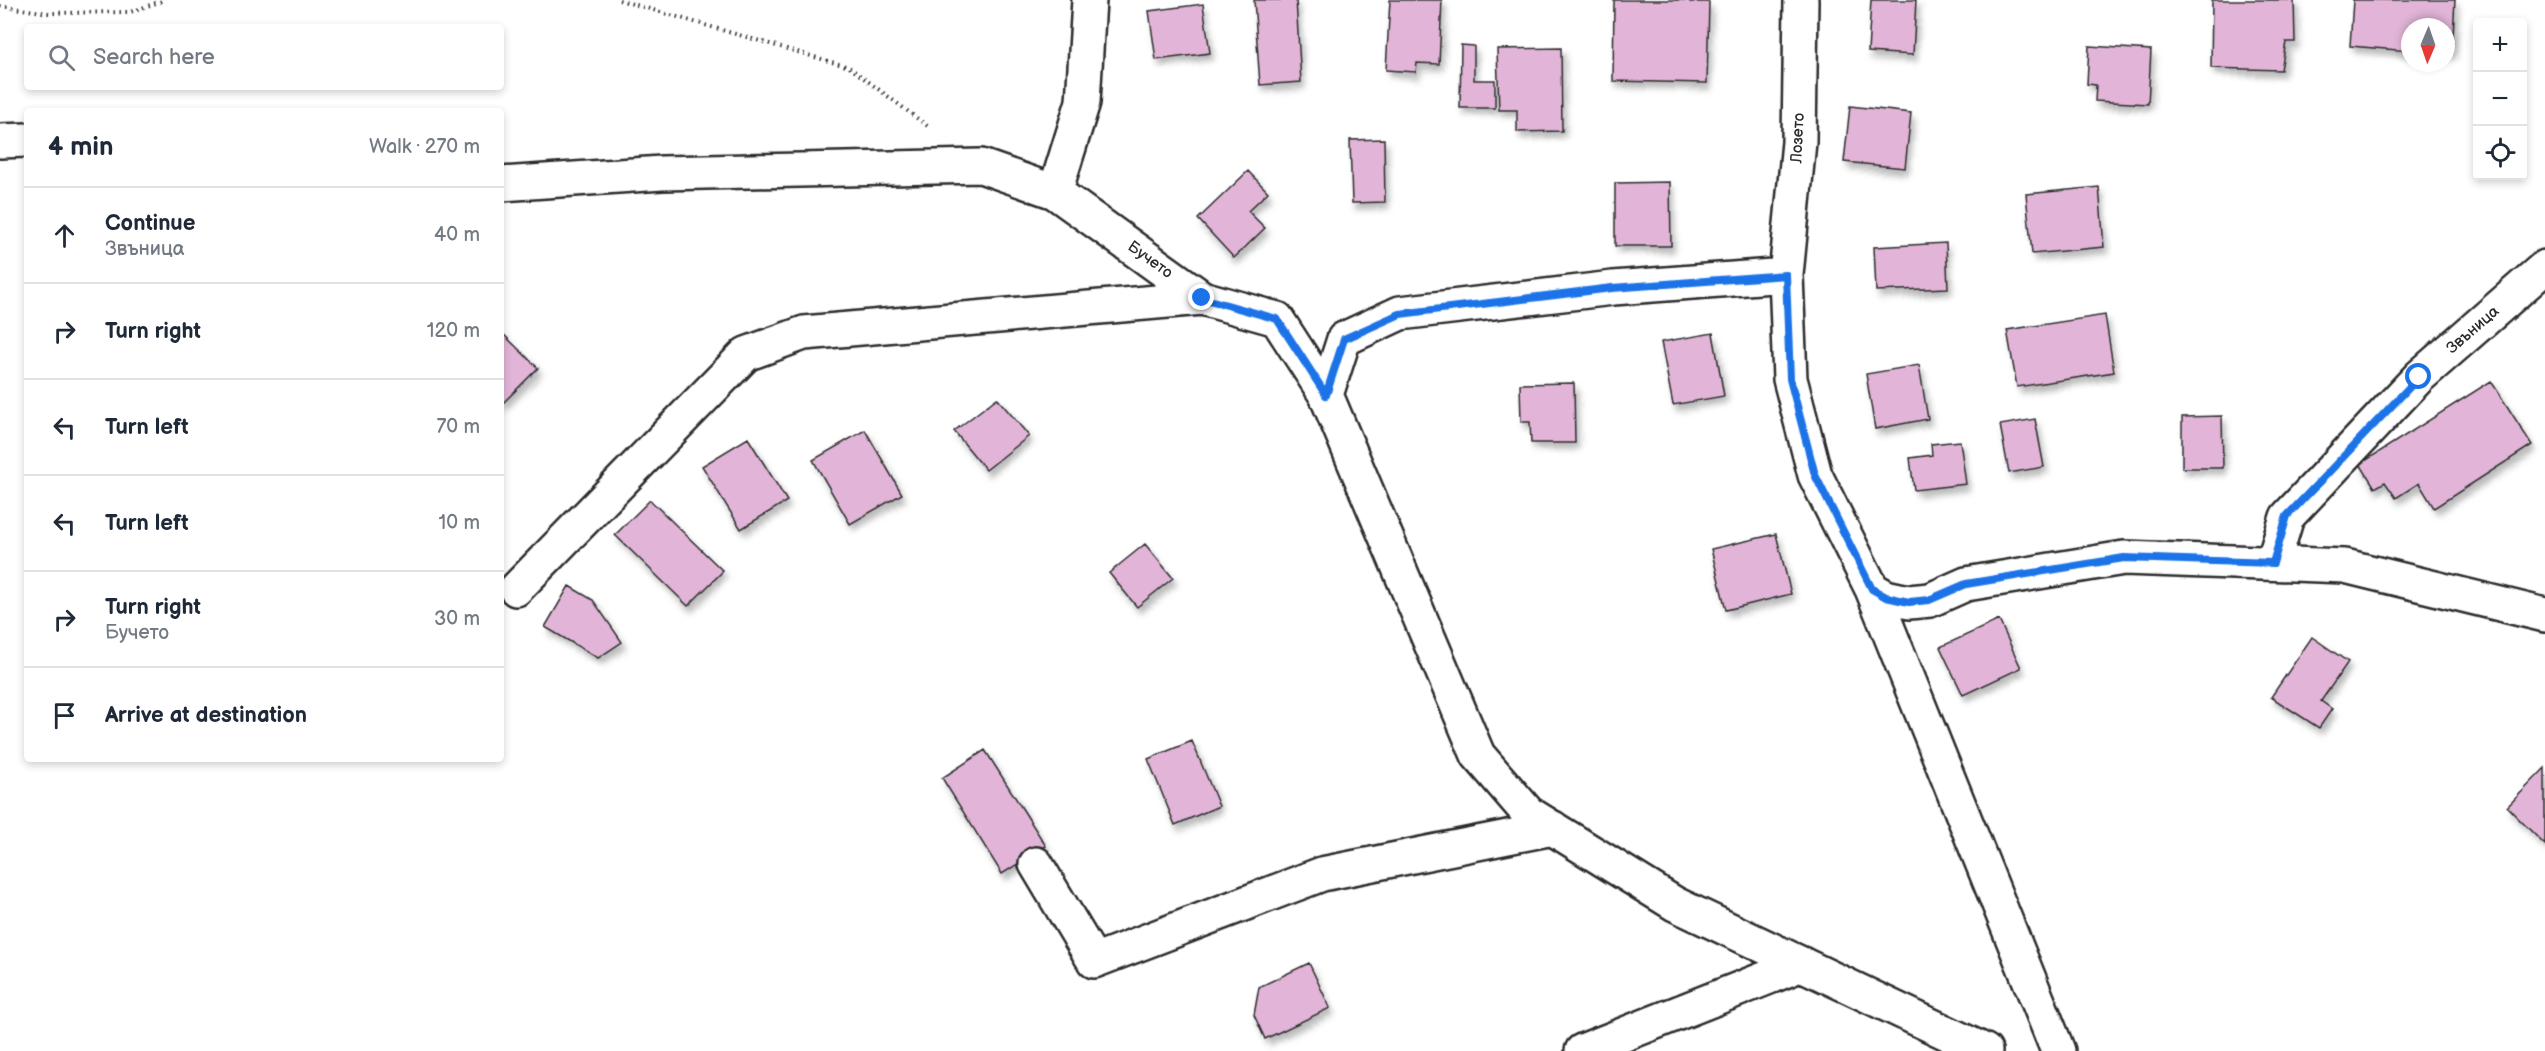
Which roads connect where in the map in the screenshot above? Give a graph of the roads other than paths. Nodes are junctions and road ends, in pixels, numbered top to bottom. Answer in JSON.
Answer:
{"nodes":[{"id":1,"x":1089,"y":0,"type":"edge"},
{"id":2,"x":1801,"y":0,"type":"edge"},
{"id":3,"x":24,"y":140,"type":"edge"},
{"id":4,"x":0,"y":141,"type":"edge"},
{"id":5,"x":504,"y":184,"type":"edge"},
{"id":6,"x":1055,"y":192,"type":"junction"},
{"id":7,"x":2545,"y":267,"type":"edge"},
{"id":8,"x":1786,"y":275,"type":"junction"},
{"id":9,"x":1202,"y":298,"type":"junction"},
{"id":10,"x":1326,"y":395,"type":"junction"},
{"id":11,"x":2273,"y":563,"type":"junction"},
{"id":12,"x":516,"y":589,"type":"dead end"},
{"id":13,"x":1872,"y":589,"type":"junction"},
{"id":14,"x":2545,"y":615,"type":"edge"},
{"id":15,"x":1553,"y":828,"type":"junction"},
{"id":16,"x":1036,"y":864,"type":"dead end"},
{"id":17,"x":1802,"y":964,"type":"junction"},
{"id":18,"x":1582,"y":1051,"type":"edge"},
{"id":19,"x":1985,"y":1051,"type":"edge"},
{"id":20,"x":2058,"y":1051,"type":"edge"}],
"edges":[{"from":1,"to":6,"type":"street"},
{"from":2,"to":8,"type":"street","name":"Лозето"},
{"from":3,"to":4,"type":"street"},
{"from":5,"to":6,"type":"street","name":"Бучето"},
{"from":6,"to":9,"type":"street","name":"Бучето"},
{"from":7,"to":11,"type":"street","name":"Звъница"},
{"from":8,"to":10,"type":"street"},
{"from":8,"to":13,"type":"street","name":"Лозето"},
{"from":9,"to":10,"type":"street","name":"Бучето"},
{"from":9,"to":12,"type":"street"},
{"from":10,"to":15,"type":"street","name":"Бучето"},
{"from":11,"to":13,"type":"street"},
{"from":11,"to":14,"type":"street"},
{"from":13,"to":20,"type":"street","name":"Лозето"},
{"from":15,"to":16,"type":"street"},
{"from":15,"to":17,"type":"street","name":"Бучето"},
{"from":17,"to":18,"type":"street"},
{"from":17,"to":19,"type":"street","name":"Бучето"}]}
